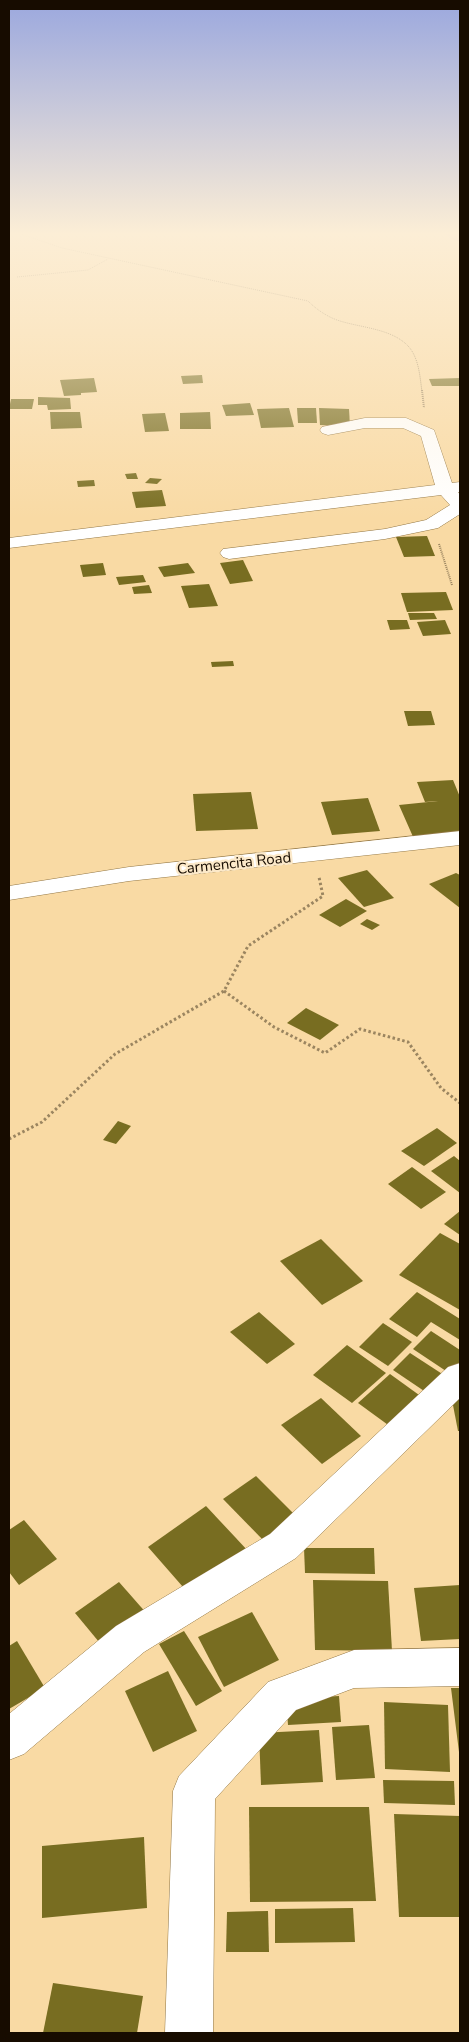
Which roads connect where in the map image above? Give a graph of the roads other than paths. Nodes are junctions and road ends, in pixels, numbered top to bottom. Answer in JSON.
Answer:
{"nodes":[{"id":1,"x":328,"y":430,"type":"dead end"},
{"id":2,"x":453,"y":488,"type":"edge"},
{"id":3,"x":460,"y":506,"type":"edge"},
{"id":4,"x":9,"y":542,"type":"edge"},
{"id":5,"x":229,"y":553,"type":"dead end"},
{"id":6,"x":460,"y":838,"type":"edge"},
{"id":7,"x":9,"y":893,"type":"edge"},
{"id":8,"x":460,"y":1377,"type":"edge"},
{"id":9,"x":460,"y":1667,"type":"edge"},
{"id":10,"x":9,"y":1740,"type":"edge"},
{"id":11,"x":189,"y":2033,"type":"edge"}],
"edges":[{"from":1,"to":2,"type":"street"},
{"from":2,"to":3,"type":"street"},
{"from":2,"to":4,"type":"street"},
{"from":3,"to":5,"type":"street"},
{"from":6,"to":7,"type":"street","name":"Carmencita Road"},
{"from":8,"to":10,"type":"street"},
{"from":9,"to":11,"type":"street"}]}
